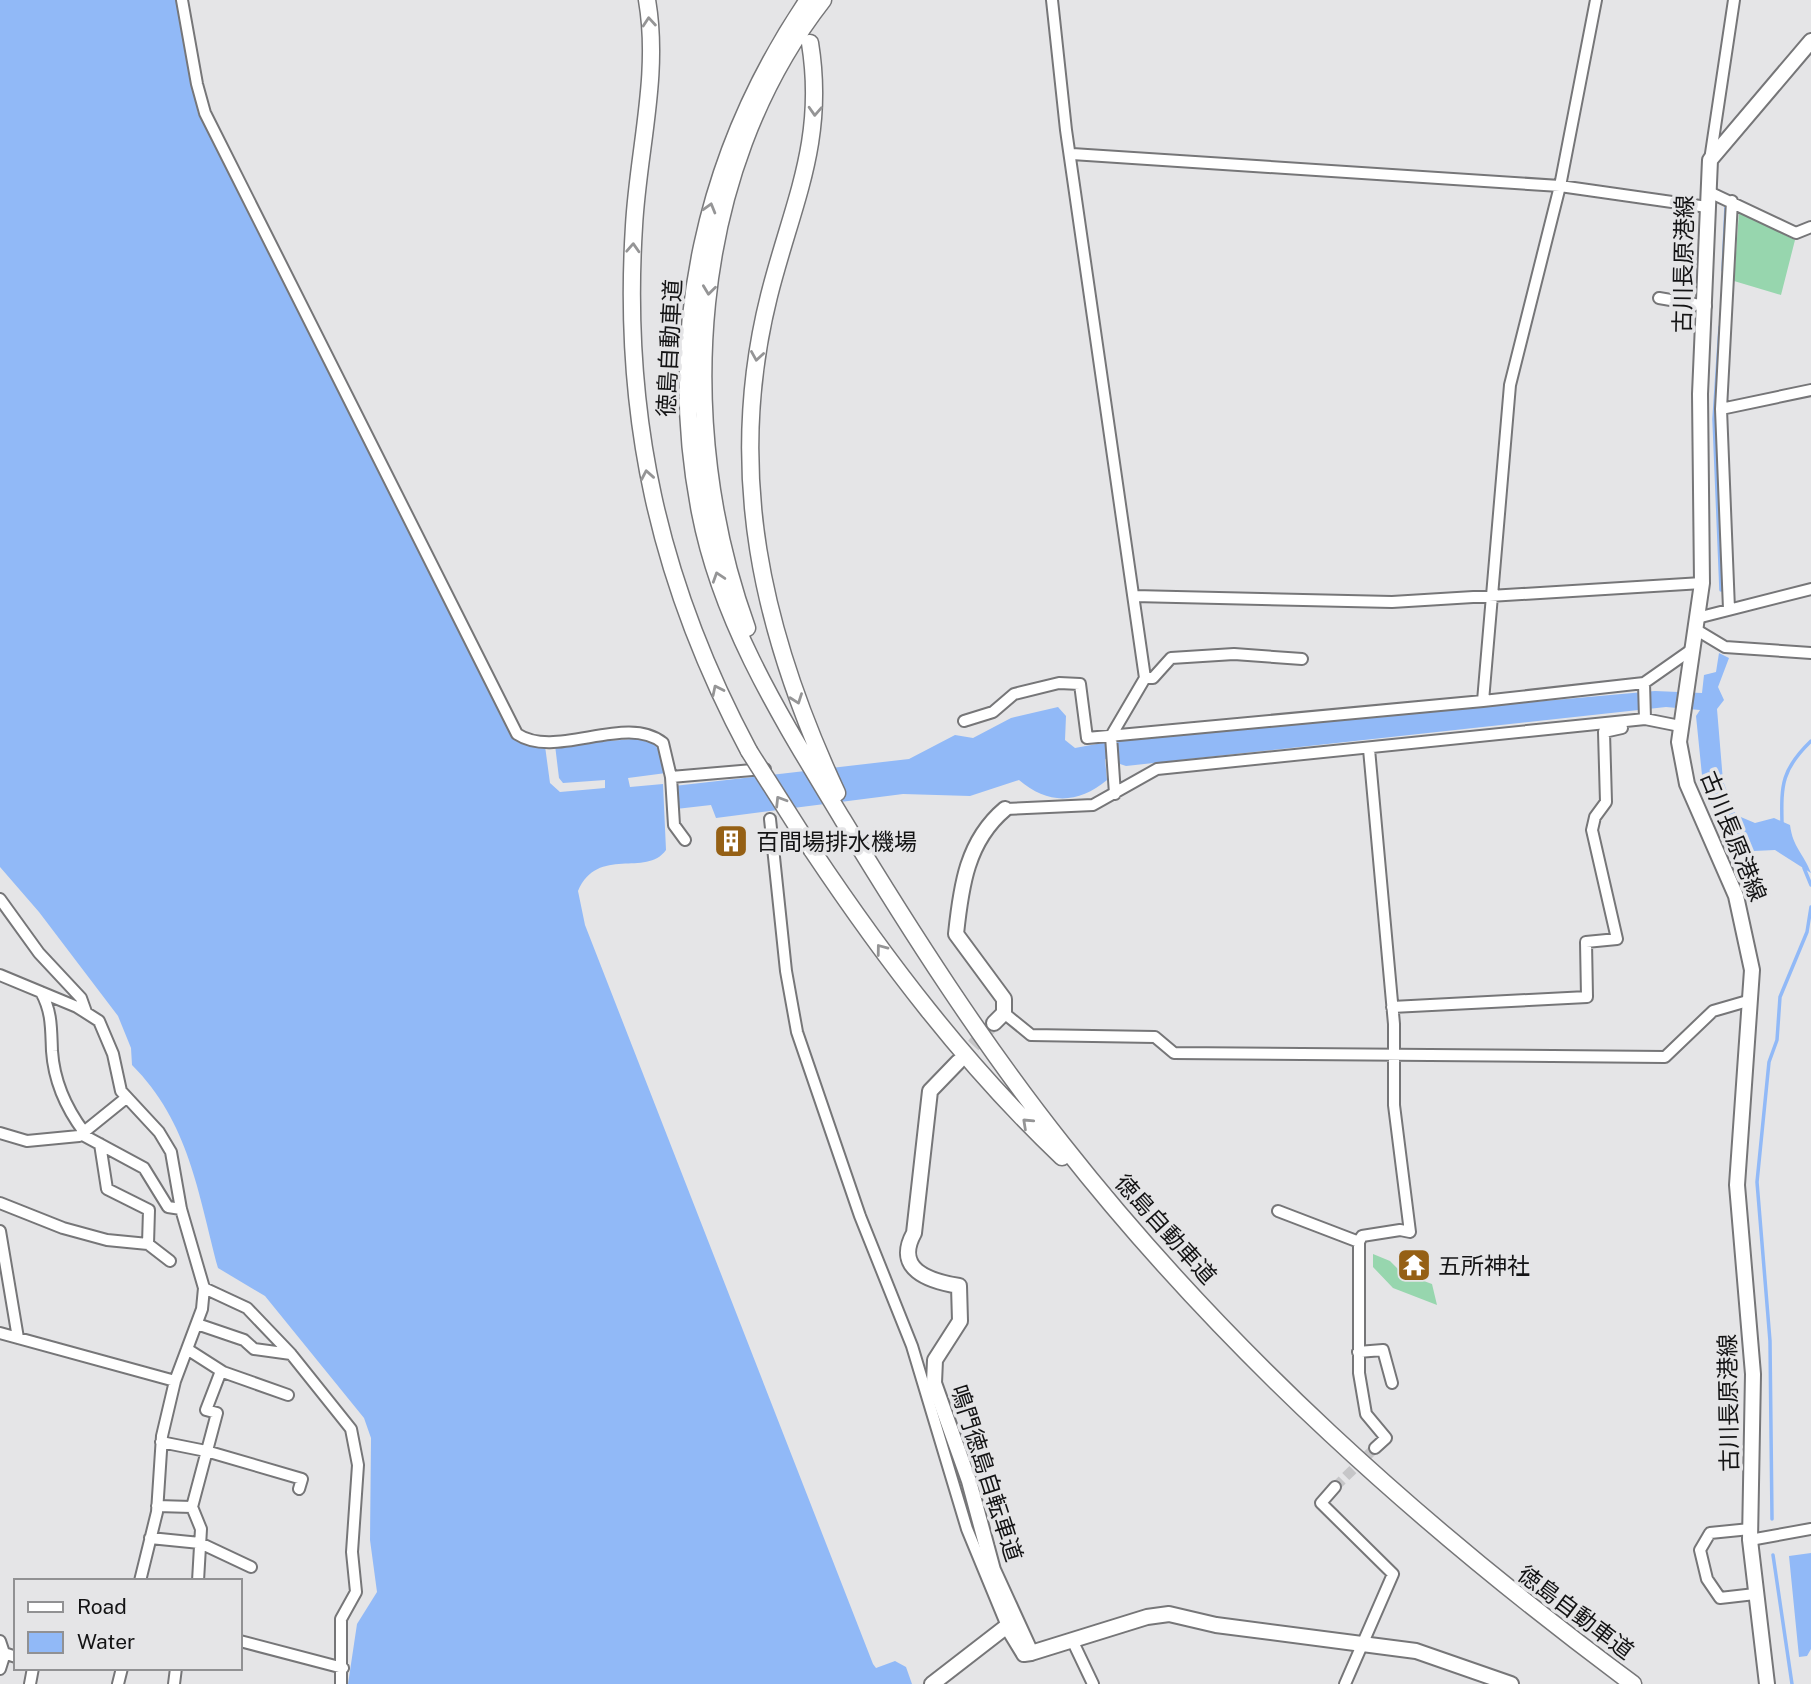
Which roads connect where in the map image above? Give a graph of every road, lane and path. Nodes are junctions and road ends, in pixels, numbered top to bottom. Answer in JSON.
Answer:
{"nodes":[{"id":1,"x":182,"y":0,"type":"edge"},
{"id":2,"x":647,"y":0,"type":"edge"},
{"id":3,"x":1052,"y":0,"type":"edge"},
{"id":4,"x":1596,"y":0,"type":"edge"},
{"id":5,"x":1734,"y":0,"type":"edge"},
{"id":6,"x":818,"y":1,"type":"edge"},
{"id":7,"x":1811,"y":41,"type":"edge"},
{"id":8,"x":810,"y":43,"type":"dead end"},
{"id":9,"x":1072,"y":154,"type":"junction"},
{"id":10,"x":1710,"y":160,"type":"junction"},
{"id":11,"x":1560,"y":186,"type":"junction"},
{"id":12,"x":1707,"y":191,"type":"junction"},
{"id":13,"x":1732,"y":201,"type":"junction"},
{"id":14,"x":1707,"y":207,"type":"junction"},
{"id":15,"x":1811,"y":227,"type":"edge"},
{"id":16,"x":1796,"y":233,"type":"junction"},
{"id":17,"x":1811,"y":240,"type":"edge"},
{"id":18,"x":1659,"y":298,"type":"dead end"},
{"id":19,"x":1706,"y":306,"type":"junction"},
{"id":20,"x":1811,"y":390,"type":"edge"},
{"id":21,"x":1720,"y":408,"type":"junction"},
{"id":22,"x":1702,"y":583,"type":"junction"},
{"id":23,"x":1811,"y":589,"type":"edge"},
{"id":24,"x":1134,"y":596,"type":"junction"},
{"id":25,"x":1490,"y":597,"type":"junction"},
{"id":26,"x":1729,"y":609,"type":"junction"},
{"id":27,"x":1696,"y":624,"type":"junction"},
{"id":28,"x":1691,"y":650,"type":"junction"},
{"id":29,"x":1811,"y":653,"type":"edge"},
{"id":30,"x":1302,"y":659,"type":"dead end"},
{"id":31,"x":1145,"y":678,"type":"junction"},
{"id":32,"x":1644,"y":685,"type":"junction"},
{"id":33,"x":1483,"y":701,"type":"junction"},
{"id":34,"x":1641,"y":718,"type":"junction"},
{"id":35,"x":1681,"y":720,"type":"junction"},
{"id":36,"x":964,"y":721,"type":"dead end"},
{"id":37,"x":1111,"y":739,"type":"junction"},
{"id":38,"x":1369,"y":749,"type":"junction"},
{"id":39,"x":765,"y":769,"type":"dead end"},
{"id":40,"x":670,"y":780,"type":"junction"},
{"id":41,"x":1114,"y":791,"type":"junction"},
{"id":42,"x":1005,"y":809,"type":"joint"},
{"id":43,"x":770,"y":819,"type":"dead end"},
{"id":44,"x":685,"y":840,"type":"dead end"},
{"id":45,"x":858,"y":844,"type":"junction"},
{"id":46,"x":0,"y":899,"type":"edge"},
{"id":47,"x":0,"y":975,"type":"edge"},
{"id":48,"x":41,"y":992,"type":"junction"},
{"id":49,"x":1751,"y":1000,"type":"junction"},
{"id":50,"x":1392,"y":1007,"type":"junction"},
{"id":51,"x":86,"y":1012,"type":"junction"},
{"id":52,"x":999,"y":1018,"type":"joint"},
{"id":53,"x":1395,"y":1056,"type":"junction"},
{"id":54,"x":958,"y":1062,"type":"tunnel mouth"},
{"id":55,"x":126,"y":1098,"type":"junction"},
{"id":56,"x":0,"y":1133,"type":"edge"},
{"id":57,"x":83,"y":1133,"type":"junction"},
{"id":58,"x":100,"y":1144,"type":"junction"},
{"id":59,"x":0,"y":1203,"type":"edge"},
{"id":60,"x":1112,"y":1204,"type":"junction"},
{"id":61,"x":181,"y":1209,"type":"junction"},
{"id":62,"x":1278,"y":1211,"type":"dead end"},
{"id":63,"x":0,"y":1231,"type":"edge"},
{"id":64,"x":1359,"y":1242,"type":"junction"},
{"id":65,"x":148,"y":1244,"type":"junction"},
{"id":66,"x":170,"y":1261,"type":"dead end"},
{"id":67,"x":204,"y":1288,"type":"junction"},
{"id":68,"x":197,"y":1324,"type":"junction"},
{"id":69,"x":0,"y":1333,"type":"edge"},
{"id":70,"x":18,"y":1338,"type":"junction"},
{"id":71,"x":187,"y":1349,"type":"junction"},
{"id":72,"x":1358,"y":1352,"type":"junction"},
{"id":73,"x":291,"y":1354,"type":"junction"},
{"id":74,"x":221,"y":1371,"type":"junction"},
{"id":75,"x":175,"y":1381,"type":"junction"},
{"id":76,"x":1392,"y":1383,"type":"dead end"},
{"id":77,"x":288,"y":1395,"type":"dead end"},
{"id":78,"x":161,"y":1442,"type":"junction"},
{"id":79,"x":1375,"y":1448,"type":"dead end"},
{"id":80,"x":205,"y":1451,"type":"junction"},
{"id":81,"x":1335,"y":1487,"type":"tunnel mouth"},
{"id":82,"x":299,"y":1489,"type":"dead end"},
{"id":83,"x":157,"y":1506,"type":"junction"},
{"id":84,"x":192,"y":1507,"type":"junction"},
{"id":85,"x":1811,"y":1529,"type":"edge"},
{"id":86,"x":1750,"y":1534,"type":"junction"},
{"id":87,"x":150,"y":1538,"type":"junction"},
{"id":88,"x":201,"y":1543,"type":"junction"},
{"id":89,"x":251,"y":1567,"type":"dead end"},
{"id":90,"x":140,"y":1579,"type":"edge"},
{"id":91,"x":198,"y":1579,"type":"edge"},
{"id":92,"x":1755,"y":1594,"type":"junction"},
{"id":93,"x":1007,"y":1626,"type":"junction"},
{"id":94,"x":0,"y":1641,"type":"edge"},
{"id":95,"x":242,"y":1642,"type":"edge"},
{"id":96,"x":1073,"y":1642,"type":"junction"},
{"id":97,"x":1365,"y":1644,"type":"junction"},
{"id":98,"x":1031,"y":1653,"type":"junction"},
{"id":99,"x":10,"y":1655,"type":"edge"},
{"id":100,"x":342,"y":1668,"type":"junction"},
{"id":101,"x":0,"y":1669,"type":"edge"},
{"id":102,"x":341,"y":1684,"type":"edge"},
{"id":103,"x":932,"y":1684,"type":"edge"},
{"id":104,"x":1093,"y":1684,"type":"edge"},
{"id":105,"x":1345,"y":1684,"type":"edge"},
{"id":106,"x":1511,"y":1684,"type":"edge"},
{"id":107,"x":1633,"y":1684,"type":"edge"},
{"id":108,"x":1767,"y":1684,"type":"edge"}],
"edges":[{"from":1,"to":40,"type":"street"},
{"from":60,"to":2,"type":"highway","one_way":true,"bridge":true},
{"from":3,"to":9,"type":"street"},
{"from":4,"to":11,"type":"street"},
{"from":5,"to":10,"type":"street"},
{"from":6,"to":45,"type":"highway","name":"徳島自動車道"},
{"from":7,"to":10,"type":"main road"},
{"from":8,"to":45,"type":"highway","one_way":true},
{"from":9,"to":11,"type":"street"},
{"from":9,"to":24,"type":"street"},
{"from":10,"to":12,"type":"main road","name":"古川長原港線"},
{"from":11,"to":14,"type":"street"},
{"from":11,"to":25,"type":"street"},
{"from":12,"to":13,"type":"street"},
{"from":12,"to":14,"type":"main road","name":"古川長原港線"},
{"from":13,"to":16,"type":"street"},
{"from":13,"to":21,"type":"street"},
{"from":14,"to":19,"type":"main road","name":"古川長原港線"},
{"from":15,"to":16,"type":"street"},
{"from":16,"to":17,"type":"street"},
{"from":18,"to":19,"type":"street"},
{"from":19,"to":22,"type":"main road","name":"古川長原港線"},
{"from":20,"to":21,"type":"street"},
{"from":21,"to":26,"type":"street"},
{"from":22,"to":25,"type":"street"},
{"from":22,"to":27,"type":"main road","name":"古川長原港線"},
{"from":23,"to":26,"type":"street"},
{"from":24,"to":25,"type":"street"},
{"from":24,"to":31,"type":"street"},
{"from":25,"to":33,"type":"street"},
{"from":26,"to":27,"type":"street"},
{"from":27,"to":28,"type":"main road","name":"古川長原港線"},
{"from":27,"to":29,"type":"street"},
{"from":28,"to":32,"type":"street"},
{"from":28,"to":35,"type":"main road","name":"古川長原港線"},
{"from":30,"to":31,"type":"street"},
{"from":31,"to":37,"type":"street"},
{"from":32,"to":33,"type":"street"},
{"from":32,"to":34,"type":"street"},
{"from":33,"to":37,"type":"street"},
{"from":34,"to":35,"type":"street"},
{"from":34,"to":38,"type":"street"},
{"from":34,"to":50,"type":"street"},
{"from":35,"to":49,"type":"main road","name":"古川長原港線"},
{"from":36,"to":37,"type":"street"},
{"from":37,"to":41,"type":"street"},
{"from":38,"to":41,"type":"street"},
{"from":38,"to":50,"type":"street"},
{"from":39,"to":40,"type":"street"},
{"from":40,"to":44,"type":"street"},
{"from":41,"to":42,"type":"street"},
{"from":42,"to":52,"type":"main road"},
{"from":43,"to":93,"type":"street"},
{"from":45,"to":60,"type":"highway","name":"徳島自動車道"},
{"from":46,"to":51,"type":"street"},
{"from":47,"to":48,"type":"street"},
{"from":48,"to":51,"type":"street"},
{"from":48,"to":57,"type":"street"},
{"from":49,"to":53,"type":"street"},
{"from":49,"to":86,"type":"main road","name":"古川長原港線"},
{"from":50,"to":53,"type":"street"},
{"from":51,"to":55,"type":"street"},
{"from":52,"to":53,"type":"street"},
{"from":53,"to":64,"type":"street"},
{"from":54,"to":98,"type":"main road","name":"鳴門徳島自転車道"},
{"from":55,"to":57,"type":"street"},
{"from":55,"to":61,"type":"street"},
{"from":56,"to":57,"type":"street"},
{"from":57,"to":58,"type":"street"},
{"from":58,"to":61,"type":"street"},
{"from":58,"to":65,"type":"street"},
{"from":59,"to":65,"type":"street"},
{"from":60,"to":107,"type":"highway","name":"徳島自動車道"},
{"from":61,"to":67,"type":"street"},
{"from":62,"to":64,"type":"street"},
{"from":63,"to":70,"type":"street"},
{"from":64,"to":72,"type":"street"},
{"from":65,"to":66,"type":"street"},
{"from":67,"to":68,"type":"street"},
{"from":67,"to":73,"type":"street"},
{"from":68,"to":71,"type":"street"},
{"from":68,"to":73,"type":"street"},
{"from":69,"to":70,"type":"street"},
{"from":70,"to":75,"type":"street"},
{"from":71,"to":74,"type":"street"},
{"from":71,"to":75,"type":"street"},
{"from":72,"to":76,"type":"street"},
{"from":72,"to":79,"type":"street"},
{"from":73,"to":100,"type":"street"},
{"from":74,"to":77,"type":"street"},
{"from":74,"to":80,"type":"street"},
{"from":75,"to":78,"type":"street"},
{"from":78,"to":80,"type":"street"},
{"from":78,"to":83,"type":"street"},
{"from":80,"to":82,"type":"street"},
{"from":80,"to":84,"type":"street"},
{"from":81,"to":97,"type":"street"},
{"from":83,"to":84,"type":"street"},
{"from":83,"to":87,"type":"street"},
{"from":84,"to":88,"type":"street"},
{"from":85,"to":86,"type":"street"},
{"from":86,"to":92,"type":"main road","name":"古川長原港線"},
{"from":86,"to":92,"type":"street"},
{"from":87,"to":88,"type":"street"},
{"from":87,"to":90,"type":"street"},
{"from":88,"to":89,"type":"street"},
{"from":88,"to":91,"type":"street"},
{"from":92,"to":108,"type":"main road","name":"古川長原港線"},
{"from":93,"to":98,"type":"main road"},
{"from":93,"to":103,"type":"main road"},
{"from":94,"to":99,"type":"street"},
{"from":95,"to":100,"type":"street"},
{"from":96,"to":97,"type":"main road"},
{"from":96,"to":98,"type":"main road"},
{"from":96,"to":104,"type":"street"},
{"from":97,"to":105,"type":"street"},
{"from":97,"to":106,"type":"main road"},
{"from":99,"to":101,"type":"street"},
{"from":100,"to":102,"type":"street"}]}
